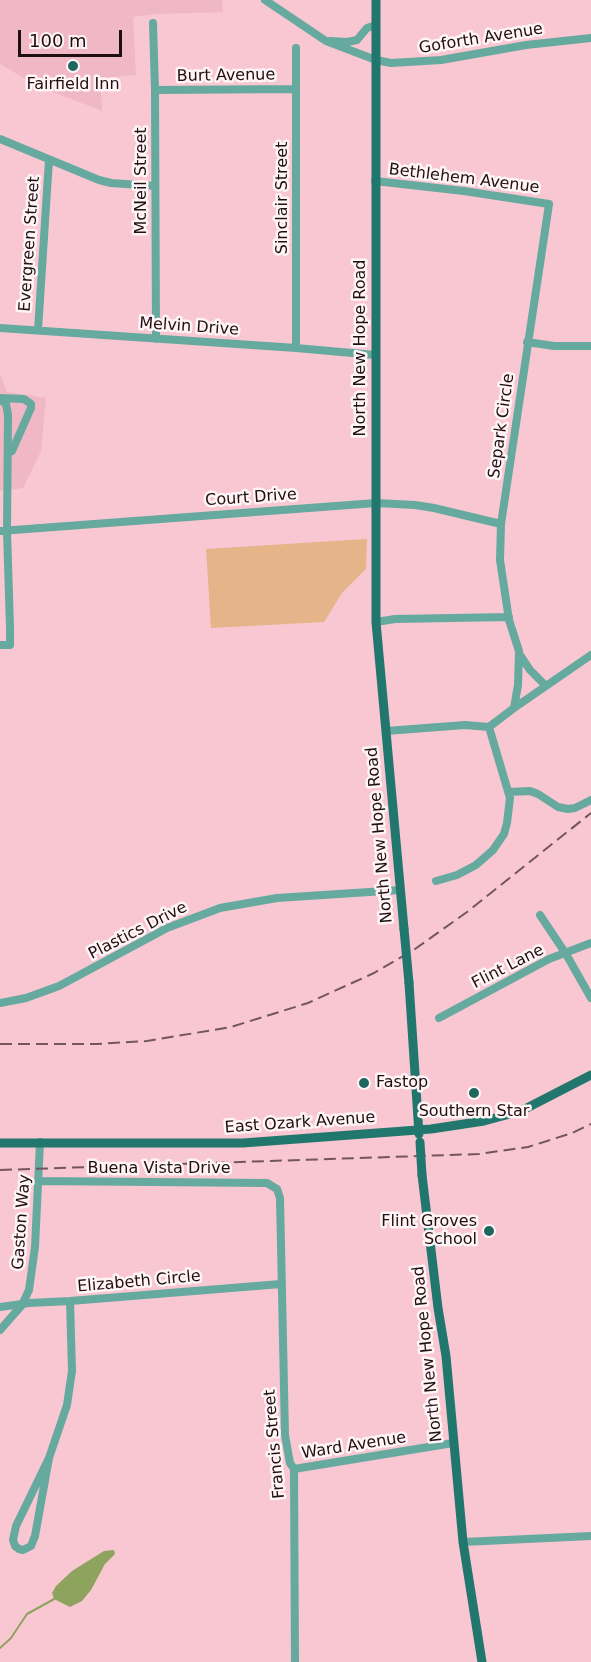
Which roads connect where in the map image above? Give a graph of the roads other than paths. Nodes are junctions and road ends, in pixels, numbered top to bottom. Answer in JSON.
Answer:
{"nodes":[{"id":1,"x":265,"y":0,"type":"edge"},
{"id":2,"x":376,"y":0,"type":"edge"},
{"id":3,"x":153,"y":23,"type":"dead end"},
{"id":4,"x":376,"y":25,"type":"junction"},
{"id":5,"x":591,"y":38,"type":"edge"},
{"id":6,"x":326,"y":41,"type":"junction"},
{"id":7,"x":296,"y":48,"type":"dead end"},
{"id":8,"x":376,"y":60,"type":"junction"},
{"id":9,"x":297,"y":89,"type":"junction"},
{"id":10,"x":155,"y":90,"type":"junction"},
{"id":11,"x":0,"y":139,"type":"edge"},
{"id":12,"x":49,"y":159,"type":"junction"},
{"id":13,"x":375,"y":181,"type":"junction"},
{"id":14,"x":155,"y":186,"type":"junction"},
{"id":15,"x":549,"y":204,"type":"joint"},
{"id":16,"x":0,"y":328,"type":"edge"},
{"id":17,"x":38,"y":330,"type":"junction"},
{"id":18,"x":156,"y":339,"type":"junction"},
{"id":19,"x":527,"y":342,"type":"junction"},
{"id":20,"x":591,"y":346,"type":"edge"},
{"id":21,"x":296,"y":348,"type":"junction"},
{"id":22,"x":375,"y":355,"type":"junction"},
{"id":23,"x":0,"y":399,"type":"edge"},
{"id":24,"x":9,"y":464,"type":"junction"},
{"id":25,"x":376,"y":503,"type":"junction"},
{"id":26,"x":501,"y":524,"type":"junction"},
{"id":27,"x":4,"y":531,"type":"edge"},
{"id":28,"x":509,"y":617,"type":"junction"},
{"id":29,"x":376,"y":622,"type":"junction"},
{"id":30,"x":0,"y":645,"type":"edge"},
{"id":31,"x":519,"y":651,"type":"junction"},
{"id":32,"x":591,"y":655,"type":"edge"},
{"id":33,"x":546,"y":686,"type":"junction"},
{"id":34,"x":514,"y":708,"type":"junction"},
{"id":35,"x":489,"y":727,"type":"junction"},
{"id":36,"x":386,"y":731,"type":"junction"},
{"id":37,"x":509,"y":792,"type":"junction"},
{"id":38,"x":591,"y":800,"type":"edge"},
{"id":39,"x":436,"y":881,"type":"dead end"},
{"id":40,"x":400,"y":890,"type":"junction"},
{"id":41,"x":540,"y":915,"type":"dead end"},
{"id":42,"x":591,"y":943,"type":"edge"},
{"id":43,"x":566,"y":954,"type":"junction"},
{"id":44,"x":591,"y":998,"type":"edge"},
{"id":45,"x":0,"y":1003,"type":"edge"},
{"id":46,"x":439,"y":1018,"type":"dead end"},
{"id":47,"x":591,"y":1075,"type":"edge"},
{"id":48,"x":419,"y":1131,"type":"junction"},
{"id":49,"x":40,"y":1142,"type":"junction"},
{"id":50,"x":0,"y":1143,"type":"edge"},
{"id":51,"x":38,"y":1181,"type":"junction"},
{"id":52,"x":277,"y":1189,"type":"joint"},
{"id":53,"x":281,"y":1284,"type":"junction"},
{"id":54,"x":70,"y":1301,"type":"junction"},
{"id":55,"x":22,"y":1305,"type":"junction"},
{"id":56,"x":0,"y":1307,"type":"edge"},
{"id":57,"x":0,"y":1330,"type":"edge"},
{"id":58,"x":453,"y":1443,"type":"junction"},
{"id":59,"x":49,"y":1458,"type":"junction"},
{"id":60,"x":294,"y":1469,"type":"junction"},
{"id":61,"x":591,"y":1536,"type":"edge"},
{"id":62,"x":463,"y":1542,"type":"junction"},
{"id":63,"x":295,"y":1662,"type":"edge"},
{"id":64,"x":481,"y":1662,"type":"edge"}],
"edges":[{"from":1,"to":6,"type":"street","name":"Goforth Avenue"},
{"from":2,"to":4,"type":"main road","name":"North New Hope Road"},
{"from":3,"to":10,"type":"street","name":"McNeil Street"},
{"from":4,"to":6,"type":"street"},
{"from":4,"to":8,"type":"main road","name":"North New Hope Road"},
{"from":5,"to":8,"type":"street","name":"Goforth Avenue"},
{"from":6,"to":8,"type":"street","name":"Goforth Avenue"},
{"from":7,"to":9,"type":"street","name":"Sinclair Street"},
{"from":8,"to":13,"type":"main road","name":"North New Hope Road"},
{"from":9,"to":10,"type":"street","name":"Burt Avenue"},
{"from":9,"to":21,"type":"street","name":"Sinclair Street"},
{"from":10,"to":14,"type":"street","name":"McNeil Street"},
{"from":11,"to":12,"type":"street"},
{"from":12,"to":14,"type":"street"},
{"from":12,"to":17,"type":"street","name":"Evergreen Street"},
{"from":13,"to":15,"type":"street","name":"Bethlehem Avenue"},
{"from":13,"to":22,"type":"main road","name":"North New Hope Road"},
{"from":14,"to":18,"type":"street","name":"McNeil Street"},
{"from":15,"to":19,"type":"street","name":"Separk Circle"},
{"from":16,"to":17,"type":"street","name":"Melvin Drive"},
{"from":17,"to":18,"type":"street","name":"Melvin Drive"},
{"from":18,"to":21,"type":"street","name":"Melvin Drive"},
{"from":19,"to":20,"type":"street"},
{"from":19,"to":26,"type":"street","name":"Separk Circle"},
{"from":21,"to":22,"type":"street","name":"Melvin Drive"},
{"from":22,"to":25,"type":"main road","name":"North New Hope Road"},
{"from":23,"to":24,"type":"street"},
{"from":23,"to":24,"type":"street"},
{"from":24,"to":27,"type":"street"},
{"from":25,"to":26,"type":"street","name":"Court Drive"},
{"from":25,"to":27,"type":"street","name":"Court Drive"},
{"from":25,"to":29,"type":"main road","name":"North New Hope Road"},
{"from":26,"to":28,"type":"street","name":"Separk Circle"},
{"from":27,"to":30,"type":"street"},
{"from":28,"to":29,"type":"street"},
{"from":28,"to":31,"type":"street","name":"Separk Circle"},
{"from":29,"to":36,"type":"main road","name":"North New Hope Road"},
{"from":31,"to":33,"type":"street","name":"Separk Circle"},
{"from":31,"to":34,"type":"street","name":"Separk Circle"},
{"from":32,"to":33,"type":"street"},
{"from":33,"to":34,"type":"street"},
{"from":34,"to":35,"type":"street"},
{"from":35,"to":36,"type":"street"},
{"from":35,"to":37,"type":"street"},
{"from":36,"to":40,"type":"main road","name":"North New Hope Road"},
{"from":37,"to":38,"type":"street"},
{"from":37,"to":39,"type":"street"},
{"from":40,"to":45,"type":"street","name":"Plastics Drive"},
{"from":40,"to":48,"type":"main road","name":"North New Hope Road","bridge":true},
{"from":41,"to":43,"type":"street"},
{"from":42,"to":43,"type":"street","name":"Flint Lane"},
{"from":43,"to":44,"type":"street"},
{"from":43,"to":46,"type":"street","name":"Flint Lane"},
{"from":47,"to":48,"type":"main road","name":"East Ozark Avenue"},
{"from":48,"to":49,"type":"main road","name":"East Ozark Avenue"},
{"from":48,"to":58,"type":"main road","name":"North New Hope Road","bridge":true},
{"from":49,"to":50,"type":"main road","name":"East Ozark Avenue"},
{"from":49,"to":51,"type":"street","name":"Gaston Way"},
{"from":51,"to":52,"type":"street","name":"Buena Vista Drive"},
{"from":51,"to":55,"type":"street","name":"Gaston Way"},
{"from":52,"to":53,"type":"street","name":"Francis Street"},
{"from":53,"to":54,"type":"street","name":"Elizabeth Circle"},
{"from":53,"to":60,"type":"street","name":"Francis Street"},
{"from":54,"to":55,"type":"street","name":"Elizabeth Circle"},
{"from":54,"to":59,"type":"street"},
{"from":55,"to":56,"type":"street","name":"Elizabeth Circle"},
{"from":55,"to":57,"type":"street","name":"Gaston Way"},
{"from":58,"to":60,"type":"street","name":"Ward Avenue"},
{"from":58,"to":62,"type":"main road","name":"North New Hope Road"},
{"from":59,"to":59,"type":"street"},
{"from":60,"to":63,"type":"street","name":"Francis Street"},
{"from":61,"to":62,"type":"street"},
{"from":62,"to":64,"type":"main road","name":"North New Hope Road"}]}
